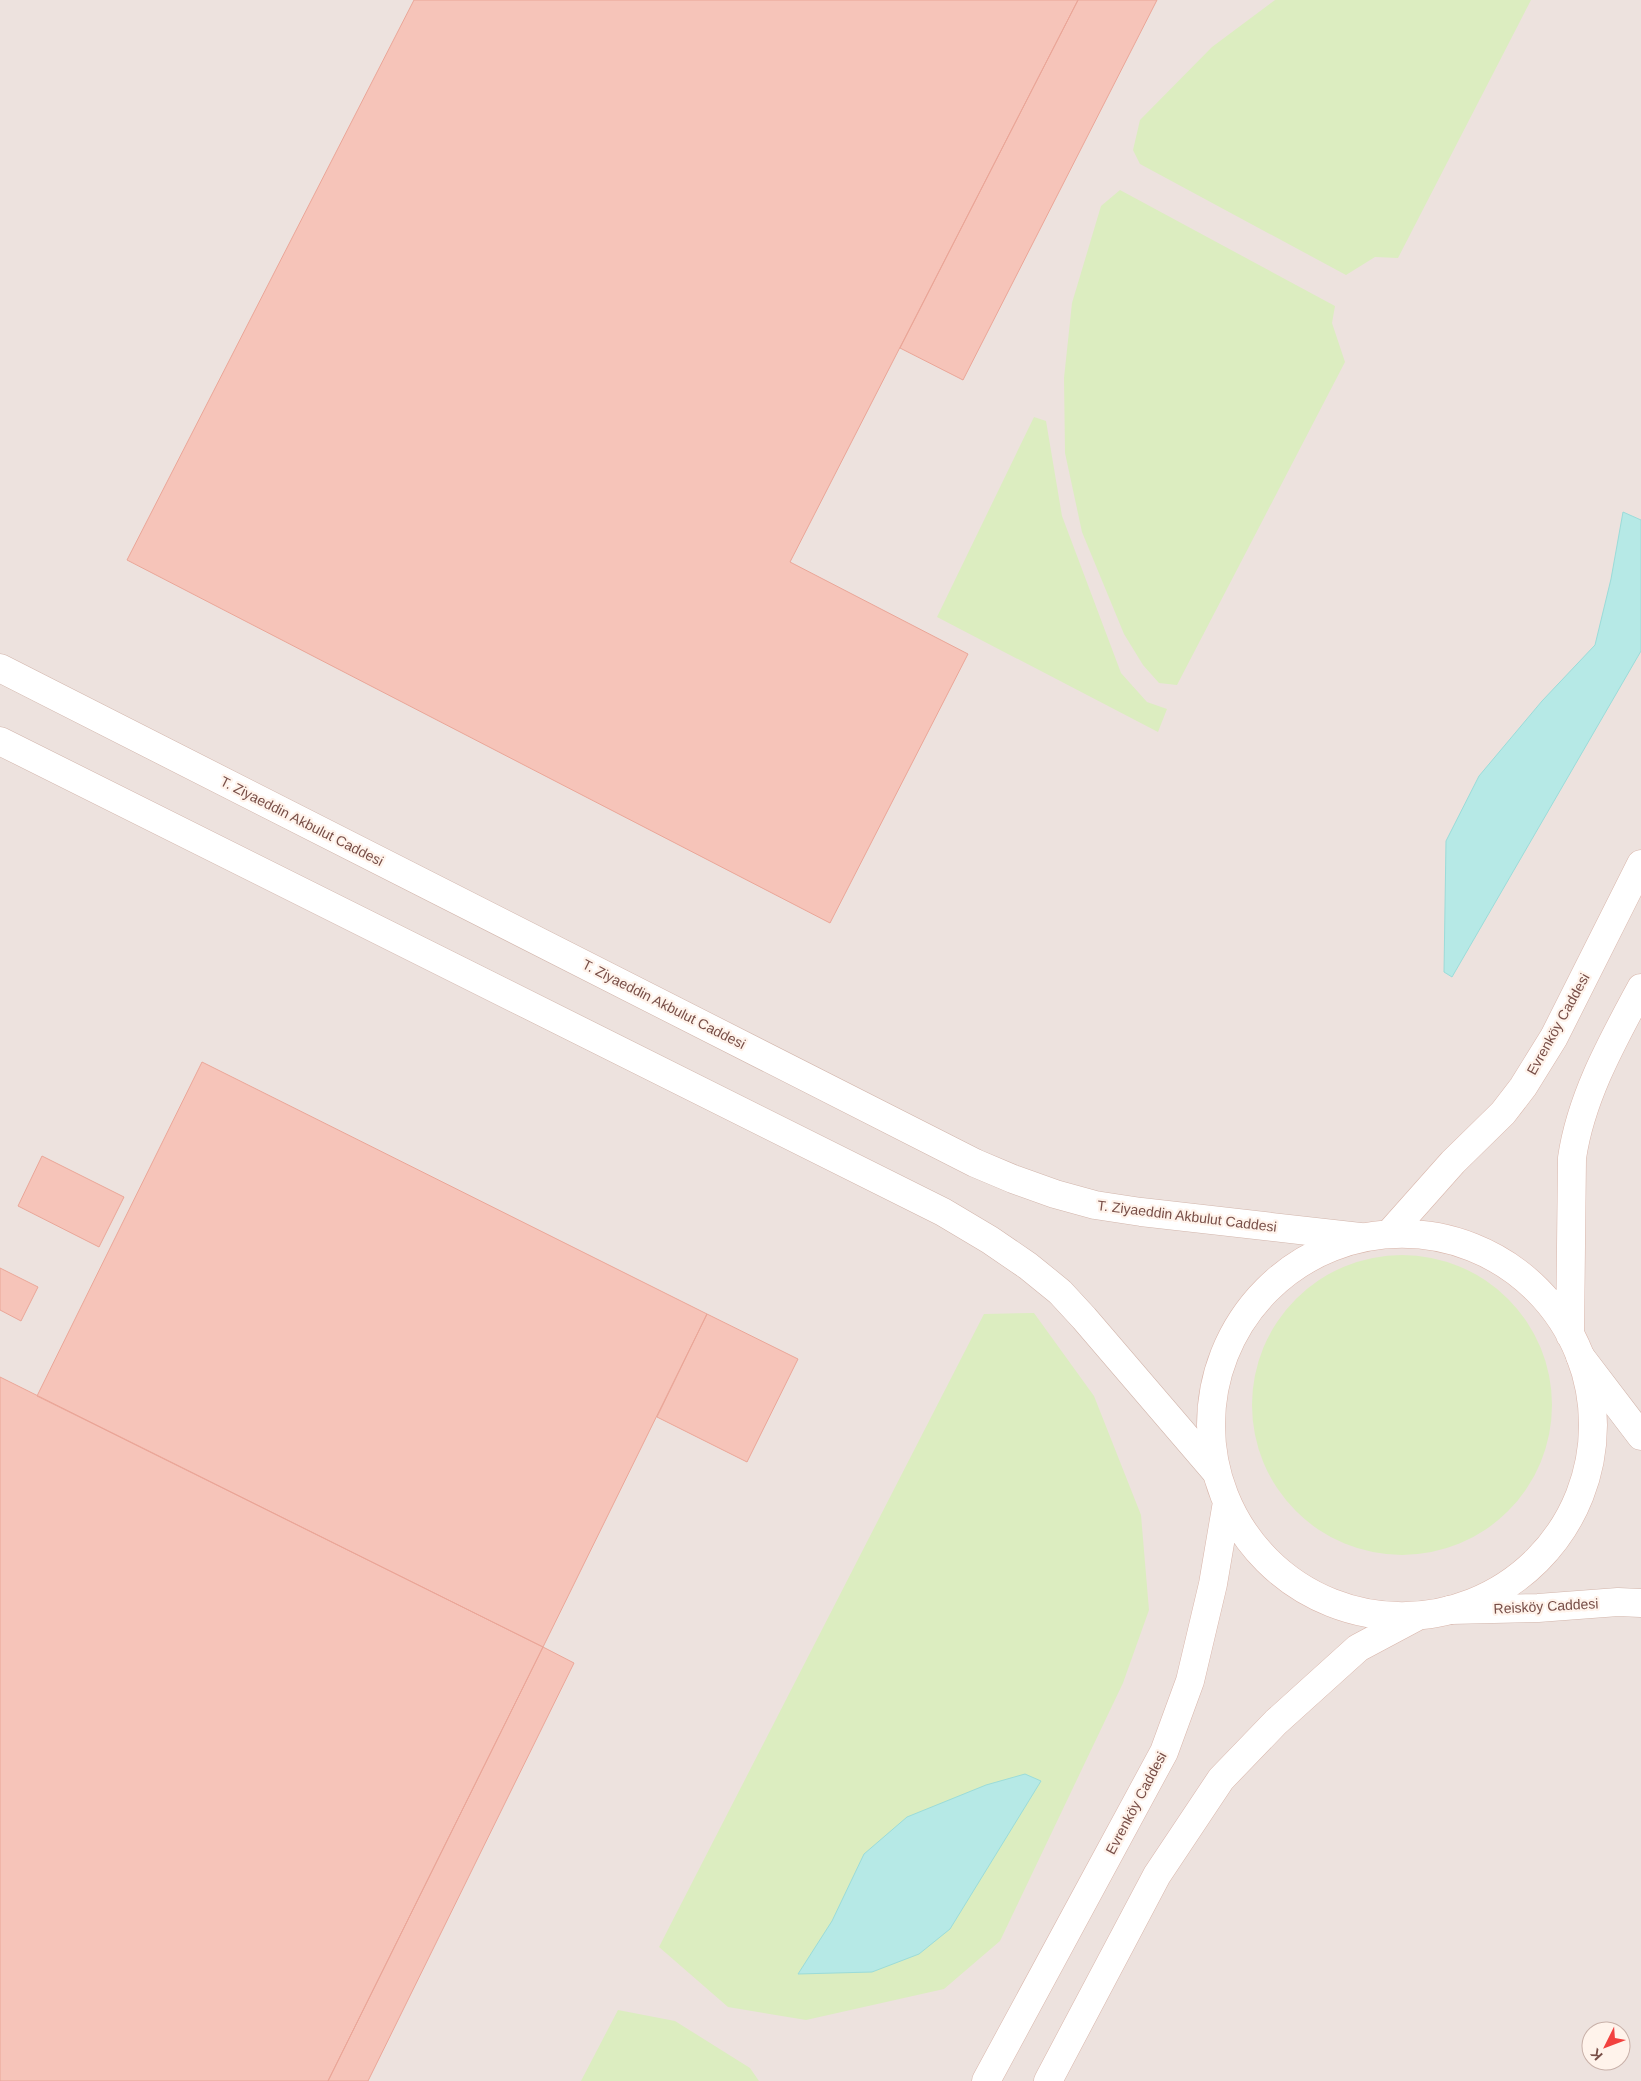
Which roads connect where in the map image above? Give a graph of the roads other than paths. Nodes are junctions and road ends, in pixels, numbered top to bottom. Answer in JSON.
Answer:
{"nodes":[{"id":1,"x":0,"y":668,"type":"edge"},
{"id":2,"x":0,"y":741,"type":"edge"},
{"id":3,"x":1641,"y":864,"type":"edge"},
{"id":4,"x":1641,"y":988,"type":"edge"},
{"id":5,"x":1389,"y":1234,"type":"junction"},
{"id":6,"x":1360,"y":1237,"type":"junction"},
{"id":7,"x":1575,"y":1346,"type":"junction"},
{"id":8,"x":1641,"y":1436,"type":"edge"},
{"id":9,"x":1216,"y":1472,"type":"junction"},
{"id":10,"x":1226,"y":1502,"type":"junction"},
{"id":11,"x":1641,"y":1603,"type":"edge"},
{"id":12,"x":1450,"y":1610,"type":"junction"},
{"id":13,"x":1420,"y":1615,"type":"junction"},
{"id":14,"x":986,"y":2081,"type":"edge"},
{"id":15,"x":1048,"y":2081,"type":"edge"}],
"edges":[{"from":1,"to":6,"type":"main road","name":"T. Ziyaeddin Akbulut Caddesi"},
{"from":2,"to":9,"type":"main road"},
{"from":3,"to":5,"type":"main road","name":"Evrenköy Caddesi"},
{"from":4,"to":7,"type":"main road"},
{"from":5,"to":6,"type":"main road"},
{"from":5,"to":7,"type":"main road"},
{"from":6,"to":9,"type":"main road"},
{"from":7,"to":8,"type":"main road"},
{"from":7,"to":12,"type":"main road"},
{"from":9,"to":10,"type":"main road"},
{"from":10,"to":13,"type":"main road"},
{"from":10,"to":14,"type":"main road","name":"Evrenköy Caddesi"},
{"from":11,"to":12,"type":"main road","name":"Reisköy Caddesi"},
{"from":12,"to":13,"type":"main road"},
{"from":13,"to":15,"type":"main road"}]}
